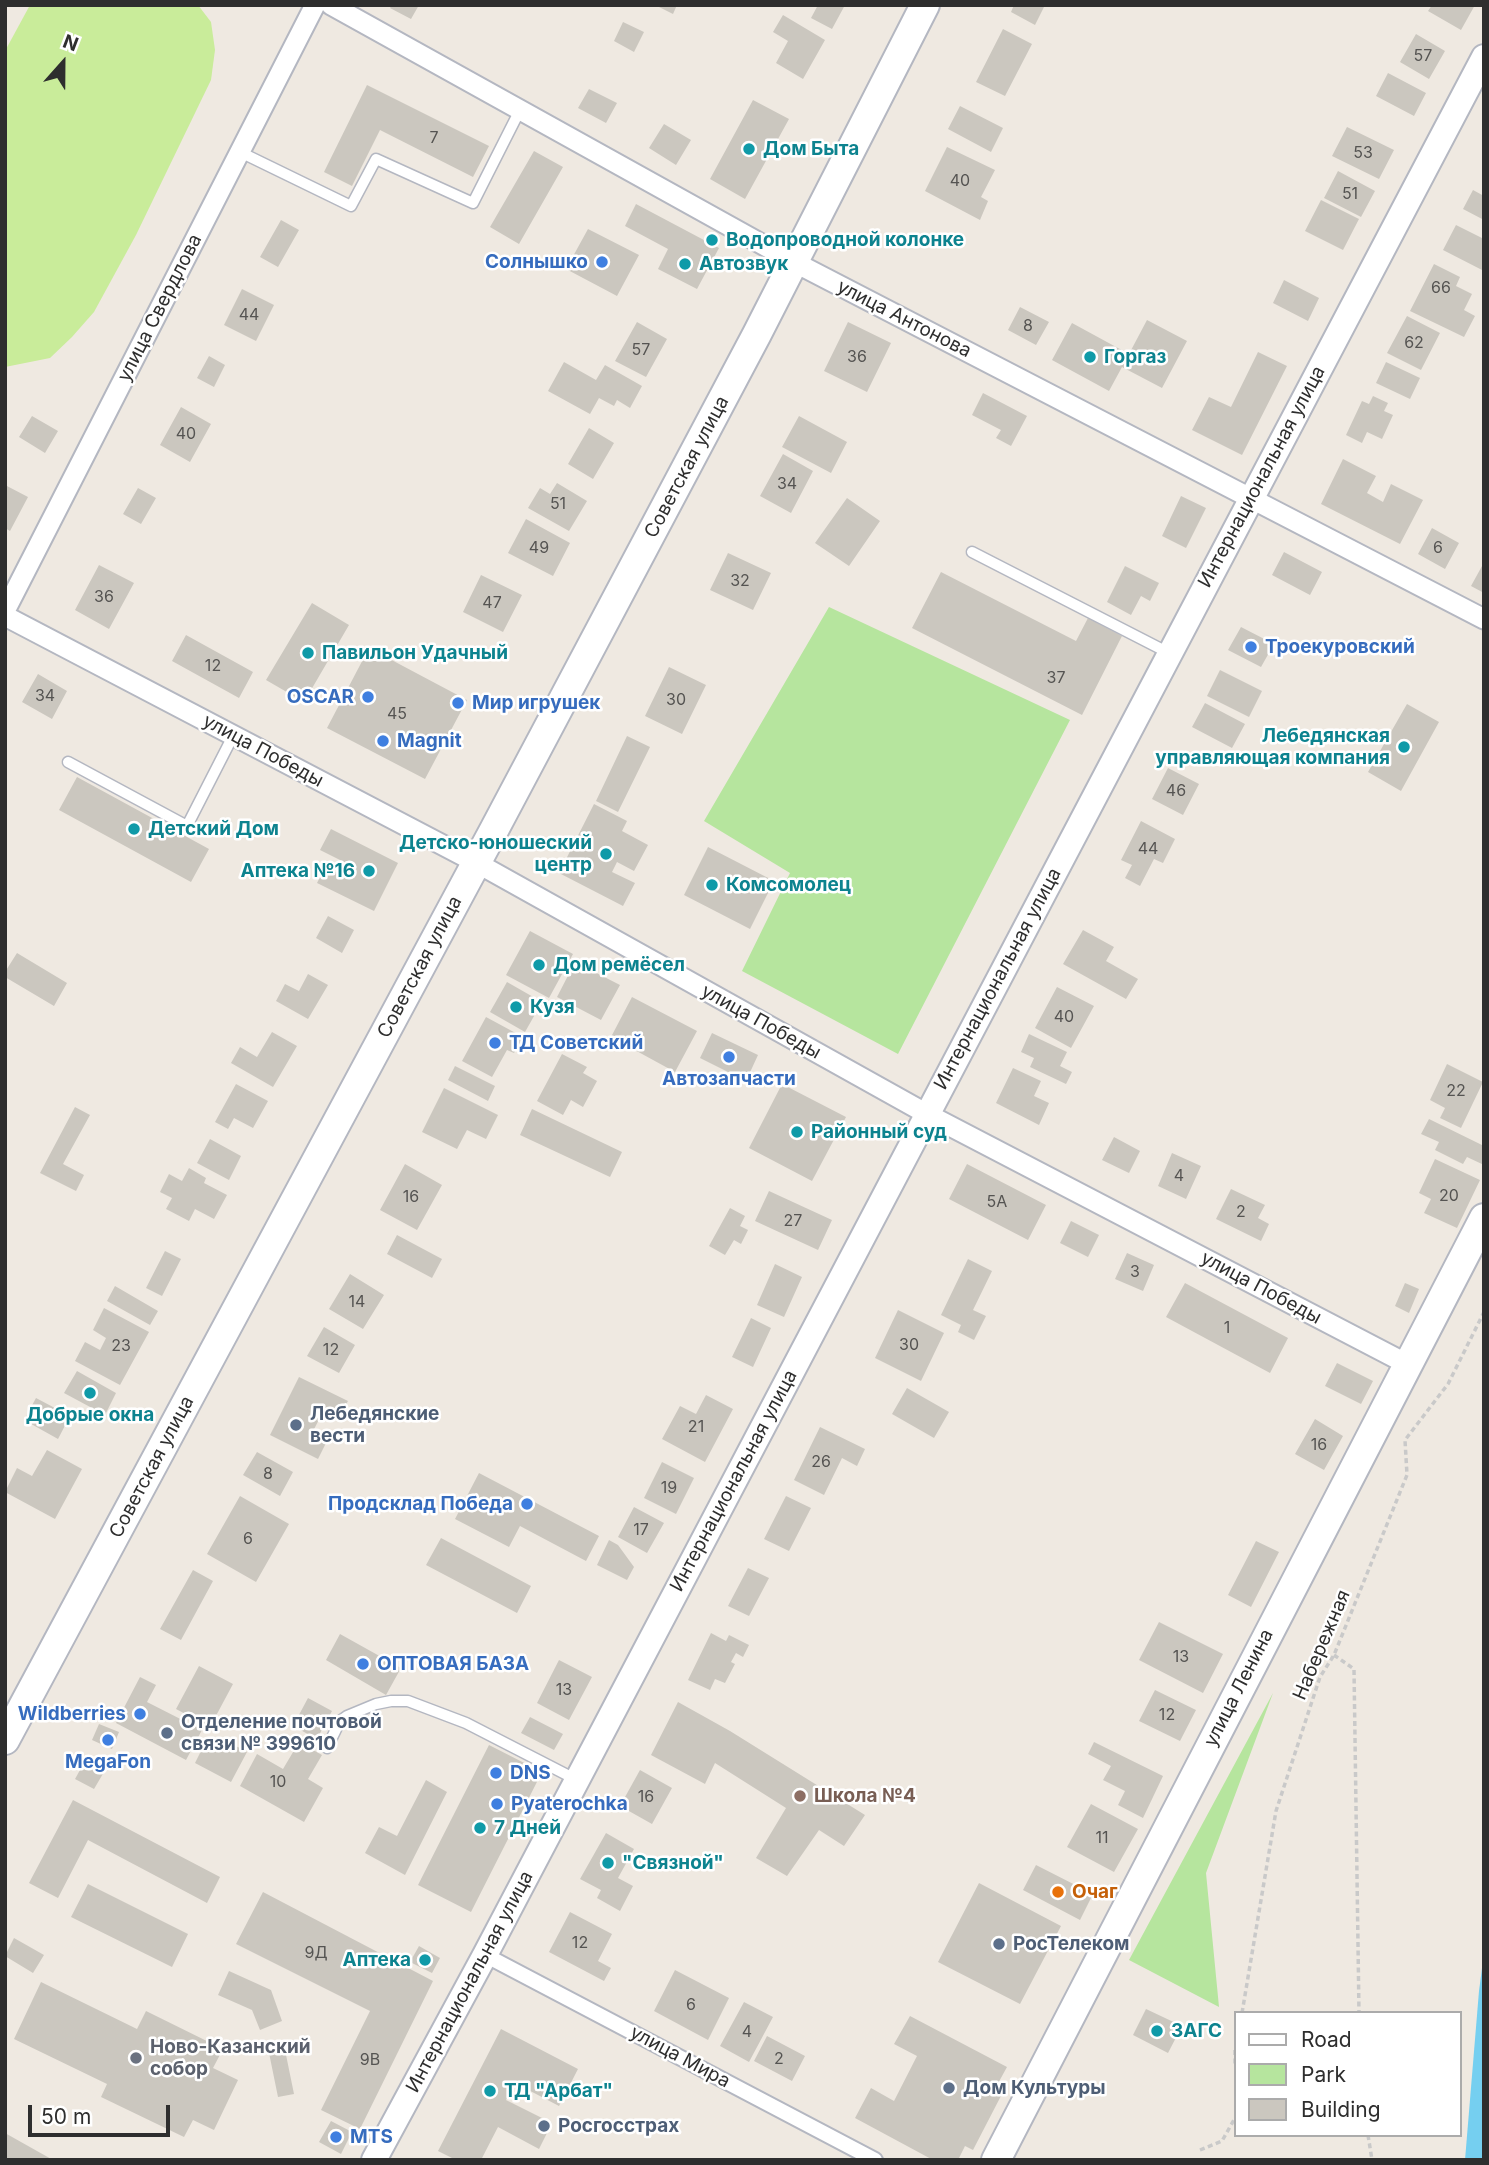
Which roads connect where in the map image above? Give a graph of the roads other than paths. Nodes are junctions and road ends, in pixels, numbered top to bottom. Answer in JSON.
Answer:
{"nodes":[{"id":1,"x":315,"y":5,"type":"edge"},
{"id":2,"x":331,"y":5,"type":"edge"},
{"id":3,"x":925,"y":5,"type":"edge"},
{"id":4,"x":1484,"y":57,"type":"edge"},
{"id":5,"x":520,"y":110,"type":"junction"},
{"id":6,"x":240,"y":152,"type":"junction"},
{"id":7,"x":794,"y":262,"type":"junction"},
{"id":8,"x":1251,"y":498,"type":"junction"},
{"id":9,"x":972,"y":552,"type":"dead end"},
{"id":10,"x":5,"y":611,"type":"edge"},
{"id":11,"x":5,"y":616,"type":"edge"},
{"id":12,"x":1484,"y":619,"type":"edge"},
{"id":13,"x":1169,"y":654,"type":"junction"},
{"id":14,"x":233,"y":736,"type":"junction"},
{"id":15,"x":68,"y":762,"type":"dead end"},
{"id":16,"x":477,"y":863,"type":"junction"},
{"id":17,"x":927,"y":1114,"type":"junction"},
{"id":18,"x":1484,"y":1217,"type":"edge"},
{"id":19,"x":1407,"y":1364,"type":"junction"},
{"id":20,"x":10,"y":1721,"type":"edge"},
{"id":21,"x":327,"y":1748,"type":"dead end"},
{"id":22,"x":577,"y":1780,"type":"junction"},
{"id":23,"x":485,"y":1955,"type":"junction"},
{"id":24,"x":374,"y":2160,"type":"edge"},
{"id":25,"x":875,"y":2160,"type":"edge"},
{"id":26,"x":996,"y":2160,"type":"edge"}],
"edges":[{"from":1,"to":6,"type":"street","name":"улица Свердлова"},
{"from":2,"to":5,"type":"street","name":"улица Антонова"},
{"from":3,"to":7,"type":"main road","name":"Советская улица"},
{"from":4,"to":8,"type":"street","name":"Интернациональная улица"},
{"from":5,"to":6,"type":"lane"},
{"from":5,"to":7,"type":"street","name":"улица Антонова"},
{"from":6,"to":10,"type":"street","name":"улица Свердлова"},
{"from":7,"to":8,"type":"street","name":"улица Антонова"},
{"from":7,"to":16,"type":"main road","name":"Советская улица"},
{"from":8,"to":12,"type":"street","name":"улица Антонова"},
{"from":8,"to":13,"type":"street","name":"Интернациональная улица"},
{"from":9,"to":13,"type":"lane"},
{"from":11,"to":14,"type":"street","name":"улица Победы"},
{"from":13,"to":17,"type":"street","name":"Интернациональная улица"},
{"from":14,"to":15,"type":"lane"},
{"from":14,"to":16,"type":"street","name":"улица Победы"},
{"from":16,"to":17,"type":"street","name":"улица Победы"},
{"from":16,"to":20,"type":"main road","name":"Советская улица"},
{"from":17,"to":19,"type":"street","name":"улица Победы"},
{"from":17,"to":22,"type":"street","name":"Интернациональная улица"},
{"from":18,"to":19,"type":"main road","name":"улица Ленина"},
{"from":19,"to":26,"type":"main road","name":"улица Ленина"},
{"from":21,"to":22,"type":"lane"},
{"from":22,"to":23,"type":"street","name":"Интернациональная улица"},
{"from":23,"to":24,"type":"street","name":"Интернациональная улица"},
{"from":23,"to":25,"type":"street","name":"улица Мира"}]}
